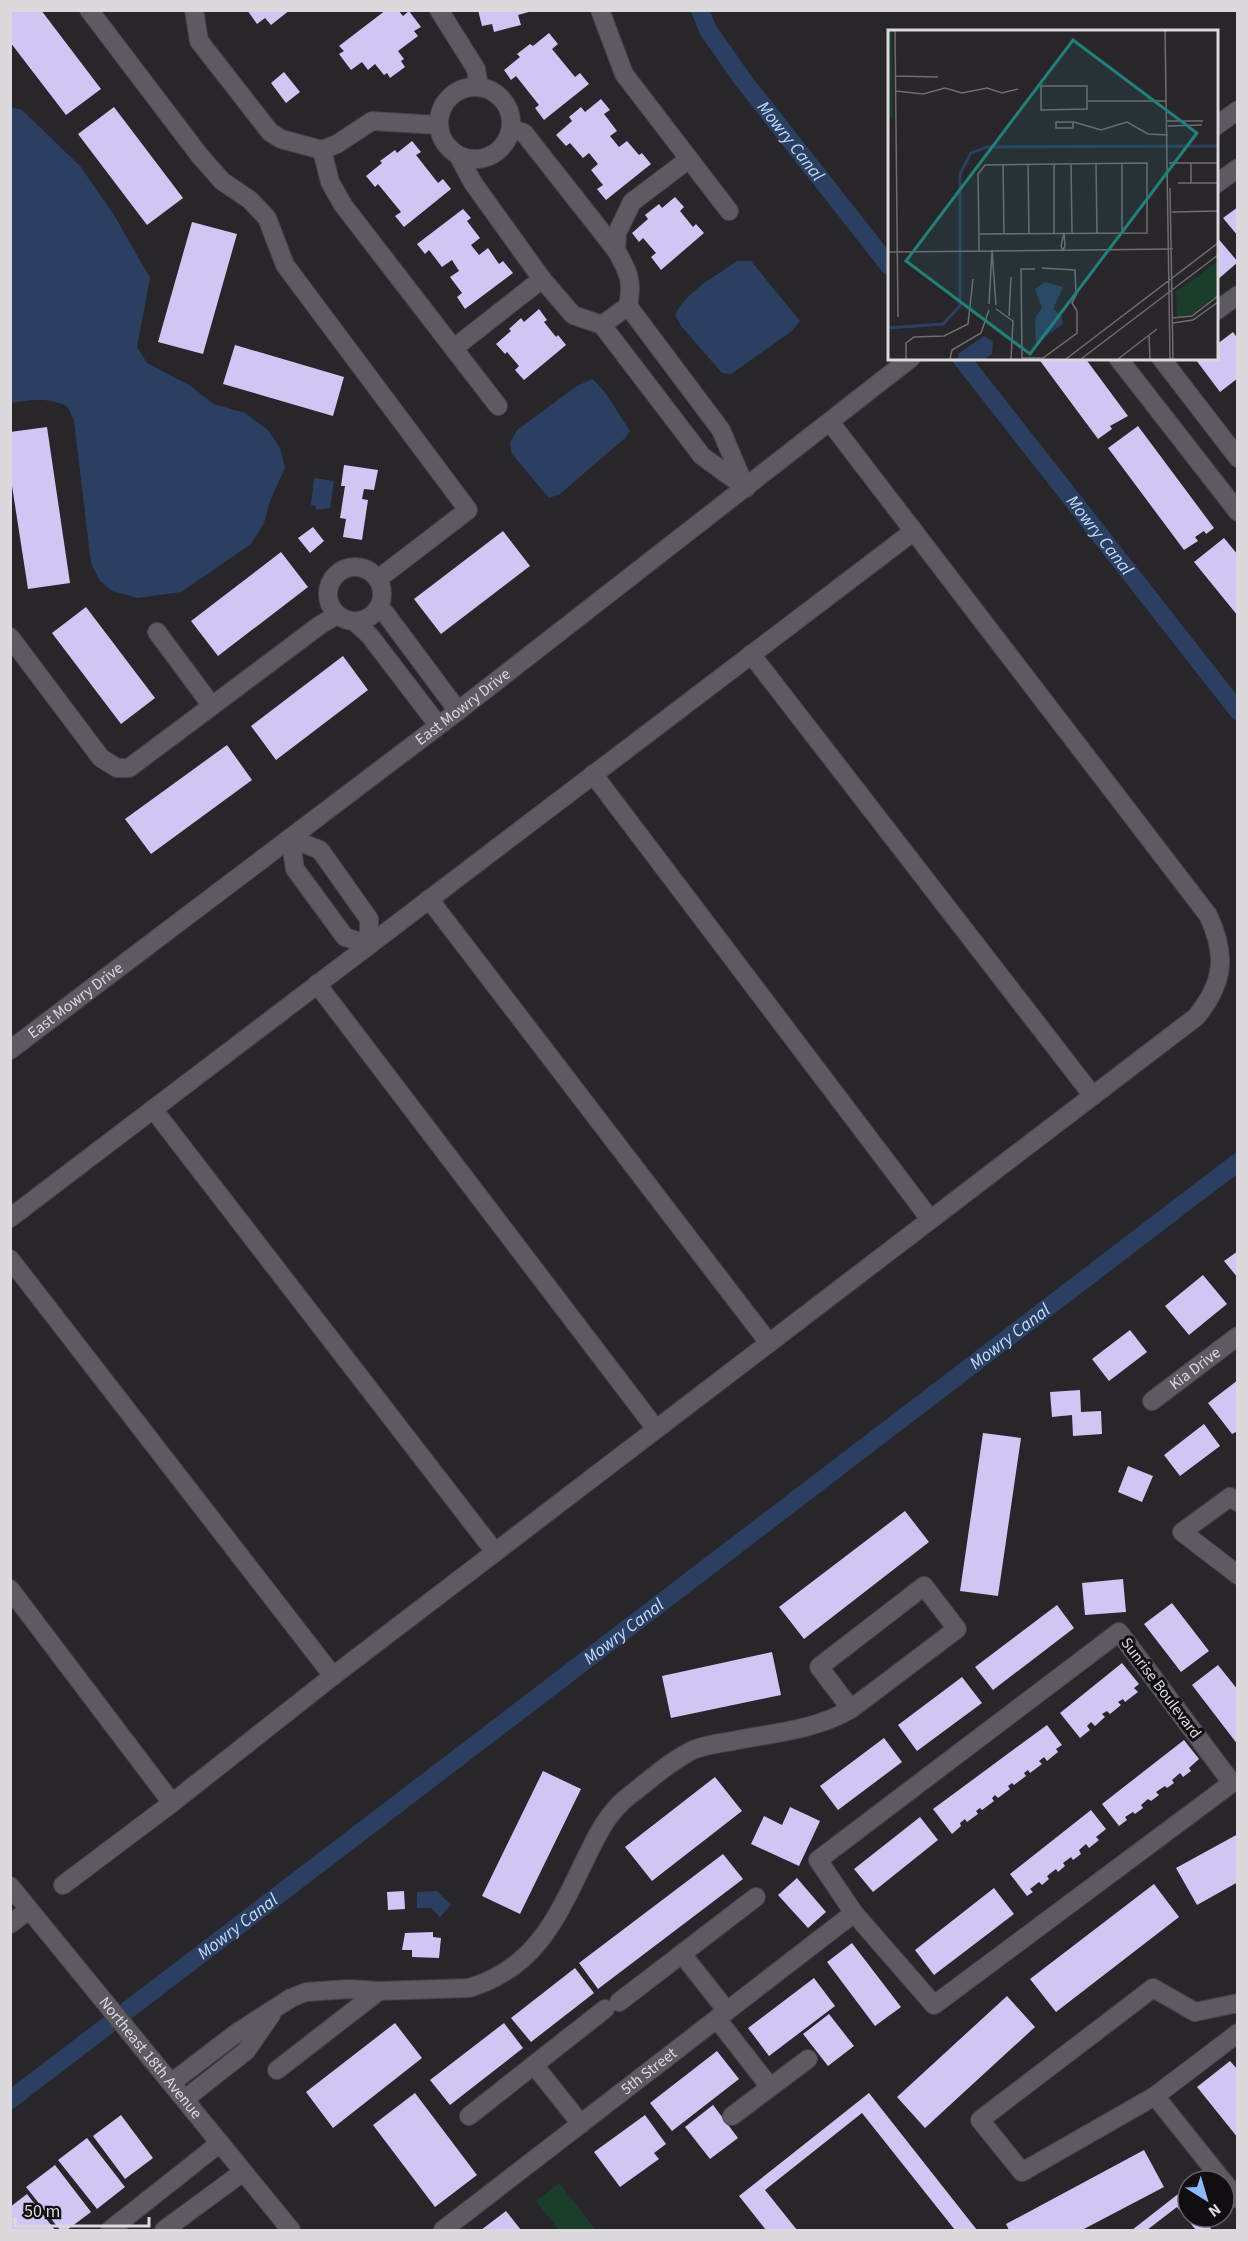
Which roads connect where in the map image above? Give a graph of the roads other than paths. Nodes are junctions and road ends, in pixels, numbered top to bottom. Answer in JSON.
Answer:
{"nodes":[{"id":1,"x":89,"y":10,"type":"edge"},
{"id":2,"x":194,"y":10,"type":"edge"},
{"id":3,"x":439,"y":10,"type":"edge"},
{"id":4,"x":600,"y":10,"type":"edge"},
{"id":5,"x":479,"y":87,"type":"junction"},
{"id":6,"x":1238,"y":110,"type":"edge"},
{"id":7,"x":438,"y":124,"type":"junction"},
{"id":8,"x":1218,"y":125,"type":"edge"},
{"id":9,"x":511,"y":128,"type":"junction"},
{"id":10,"x":322,"y":150,"type":"junction"},
{"id":11,"x":458,"y":155,"type":"junction"},
{"id":12,"x":689,"y":159,"type":"junction"},
{"id":13,"x":1238,"y":168,"type":"edge"},
{"id":14,"x":1218,"y":183,"type":"edge"},
{"id":15,"x":729,"y":211,"type":"dead end"},
{"id":16,"x":616,"y":250,"type":"junction"},
{"id":17,"x":542,"y":279,"type":"junction"},
{"id":18,"x":1238,"y":295,"type":"edge"},
{"id":19,"x":628,"y":306,"type":"junction"},
{"id":20,"x":1218,"y":310,"type":"edge"},
{"id":21,"x":602,"y":325,"type":"junction"},
{"id":22,"x":454,"y":348,"type":"junction"},
{"id":23,"x":908,"y":360,"type":"edge"},
{"id":24,"x":1120,"y":360,"type":"edge"},
{"id":25,"x":1163,"y":360,"type":"edge"},
{"id":26,"x":498,"y":406,"type":"dead end"},
{"id":27,"x":830,"y":422,"type":"junction"},
{"id":28,"x":1238,"y":458,"type":"edge"},
{"id":29,"x":746,"y":488,"type":"junction"},
{"id":30,"x":1238,"y":512,"type":"edge"},
{"id":31,"x":914,"y":531,"type":"junction"},
{"id":32,"x":378,"y":579,"type":"junction"},
{"id":33,"x":378,"y":609,"type":"junction"},
{"id":34,"x":337,"y":615,"type":"junction"},
{"id":35,"x":355,"y":622,"type":"junction"},
{"id":36,"x":157,"y":632,"type":"dead end"},
{"id":37,"x":10,"y":637,"type":"edge"},
{"id":38,"x":751,"y":654,"type":"junction"},
{"id":39,"x":212,"y":706,"type":"junction"},
{"id":40,"x":458,"y":711,"type":"junction"},
{"id":41,"x":438,"y":725,"type":"junction"},
{"id":42,"x":593,"y":774,"type":"junction"},
{"id":43,"x":290,"y":838,"type":"junction"},
{"id":44,"x":343,"y":882,"type":"junction"},
{"id":45,"x":429,"y":899,"type":"junction"},
{"id":46,"x":318,"y":901,"type":"junction"},
{"id":47,"x":369,"y":945,"type":"junction"},
{"id":48,"x":317,"y":984,"type":"junction"},
{"id":49,"x":10,"y":1050,"type":"edge"},
{"id":50,"x":1093,"y":1096,"type":"junction"},
{"id":51,"x":153,"y":1109,"type":"junction"},
{"id":52,"x":10,"y":1218,"type":"edge"},
{"id":53,"x":930,"y":1220,"type":"junction"},
{"id":54,"x":10,"y":1259,"type":"edge"},
{"id":55,"x":1238,"y":1336,"type":"edge"},
{"id":56,"x":769,"y":1343,"type":"junction"},
{"id":57,"x":1152,"y":1401,"type":"dead end"},
{"id":58,"x":656,"y":1429,"type":"junction"},
{"id":59,"x":1238,"y":1502,"type":"edge"},
{"id":60,"x":495,"y":1552,"type":"junction"},
{"id":61,"x":1238,"y":1575,"type":"edge"},
{"id":62,"x":10,"y":1589,"type":"edge"},
{"id":63,"x":333,"y":1676,"type":"junction"},
{"id":64,"x":851,"y":1709,"type":"junction"},
{"id":65,"x":172,"y":1803,"type":"junction"},
{"id":66,"x":63,"y":1885,"type":"dead end"},
{"id":67,"x":10,"y":1886,"type":"edge"},
{"id":68,"x":756,"y":1897,"type":"dead end"},
{"id":69,"x":29,"y":1910,"type":"junction"},
{"id":70,"x":854,"y":1913,"type":"junction"},
{"id":71,"x":10,"y":1924,"type":"edge"},
{"id":72,"x":682,"y":1954,"type":"junction"},
{"id":73,"x":380,"y":1991,"type":"junction"},
{"id":74,"x":1238,"y":2003,"type":"edge"},
{"id":75,"x":276,"y":2008,"type":"junction"},
{"id":76,"x":722,"y":2015,"type":"junction"},
{"id":77,"x":1238,"y":2032,"type":"edge"},
{"id":78,"x":808,"y":2059,"type":"dead end"},
{"id":79,"x":534,"y":2065,"type":"junction"},
{"id":80,"x":277,"y":2070,"type":"dead end"},
{"id":81,"x":171,"y":2083,"type":"junction"},
{"id":82,"x":770,"y":2087,"type":"junction"},
{"id":83,"x":1155,"y":2096,"type":"junction"},
{"id":84,"x":185,"y":2099,"type":"junction"},
{"id":85,"x":469,"y":2116,"type":"dead end"},
{"id":86,"x":732,"y":2116,"type":"dead end"},
{"id":87,"x":581,"y":2124,"type":"junction"},
{"id":88,"x":220,"y":2143,"type":"junction"},
{"id":89,"x":1214,"y":2169,"type":"edge"},
{"id":90,"x":243,"y":2172,"type":"junction"},
{"id":91,"x":281,"y":2227,"type":"edge"},
{"id":92,"x":110,"y":2230,"type":"edge"},
{"id":93,"x":164,"y":2230,"type":"edge"},
{"id":94,"x":443,"y":2230,"type":"edge"}],
"edges":[{"from":1,"to":32,"type":"street"},
{"from":2,"to":10,"type":"street"},
{"from":3,"to":5,"type":"street"},
{"from":4,"to":12,"type":"street"},
{"from":5,"to":7,"type":"street"},
{"from":5,"to":9,"type":"street"},
{"from":6,"to":8,"type":"street"},
{"from":7,"to":10,"type":"street"},
{"from":7,"to":11,"type":"street"},
{"from":9,"to":11,"type":"street"},
{"from":9,"to":16,"type":"street"},
{"from":10,"to":22,"type":"street"},
{"from":11,"to":17,"type":"street"},
{"from":12,"to":15,"type":"street"},
{"from":12,"to":16,"type":"street"},
{"from":13,"to":14,"type":"street"},
{"from":16,"to":19,"type":"street"},
{"from":17,"to":21,"type":"street"},
{"from":17,"to":22,"type":"street"},
{"from":18,"to":20,"type":"street"},
{"from":19,"to":21,"type":"street"},
{"from":19,"to":29,"type":"street"},
{"from":21,"to":29,"type":"street"},
{"from":22,"to":26,"type":"street"},
{"from":23,"to":27,"type":"street","name":"East Mowry Drive"},
{"from":24,"to":30,"type":"street"},
{"from":25,"to":28,"type":"street"},
{"from":27,"to":29,"type":"street","name":"East Mowry Drive"},
{"from":27,"to":31,"type":"street"},
{"from":29,"to":40,"type":"street","name":"East Mowry Drive"},
{"from":31,"to":38,"type":"street"},
{"from":31,"to":50,"type":"street"},
{"from":32,"to":33,"type":"street"},
{"from":32,"to":34,"type":"street"},
{"from":33,"to":35,"type":"street"},
{"from":33,"to":40,"type":"street"},
{"from":34,"to":35,"type":"street"},
{"from":34,"to":39,"type":"street"},
{"from":35,"to":41,"type":"street"},
{"from":36,"to":39,"type":"street"},
{"from":37,"to":39,"type":"street"},
{"from":38,"to":42,"type":"street"},
{"from":38,"to":50,"type":"street"},
{"from":40,"to":41,"type":"street","name":"East Mowry Drive"},
{"from":41,"to":43,"type":"street","name":"East Mowry Drive"},
{"from":42,"to":45,"type":"street"},
{"from":42,"to":53,"type":"street"},
{"from":43,"to":44,"type":"street"},
{"from":43,"to":46,"type":"street"},
{"from":43,"to":49,"type":"street","name":"East Mowry Drive"},
{"from":44,"to":46,"type":"street"},
{"from":44,"to":47,"type":"street"},
{"from":45,"to":47,"type":"street"},
{"from":45,"to":56,"type":"street"},
{"from":46,"to":47,"type":"street"},
{"from":47,"to":48,"type":"street"},
{"from":48,"to":51,"type":"street"},
{"from":48,"to":58,"type":"street"},
{"from":50,"to":53,"type":"street"},
{"from":51,"to":52,"type":"street"},
{"from":51,"to":60,"type":"street"},
{"from":53,"to":56,"type":"street"},
{"from":54,"to":63,"type":"street"},
{"from":55,"to":57,"type":"street","name":"Kia Drive"},
{"from":56,"to":58,"type":"street"},
{"from":58,"to":60,"type":"street"},
{"from":59,"to":61,"type":"street"},
{"from":60,"to":63,"type":"street"},
{"from":62,"to":65,"type":"street"},
{"from":63,"to":65,"type":"street"},
{"from":64,"to":64,"type":"street"},
{"from":64,"to":73,"type":"street"},
{"from":65,"to":66,"type":"street"},
{"from":67,"to":69,"type":"street","name":"Northeast 18th Avenue"},
{"from":68,"to":72,"type":"street"},
{"from":69,"to":71,"type":"street"},
{"from":69,"to":81,"type":"street","name":"Northeast 18th Avenue"},
{"from":70,"to":70,"type":"street","name":"Sunrise Boulevard"},
{"from":70,"to":76,"type":"street","name":"5th Street"},
{"from":72,"to":76,"type":"street"},
{"from":72,"to":79,"type":"street"},
{"from":73,"to":75,"type":"street"},
{"from":73,"to":80,"type":"street"},
{"from":74,"to":83,"type":"street"},
{"from":75,"to":81,"type":"street"},
{"from":75,"to":84,"type":"street"},
{"from":76,"to":82,"type":"street"},
{"from":76,"to":87,"type":"street","name":"5th Street"},
{"from":77,"to":83,"type":"street"},
{"from":78,"to":82,"type":"street"},
{"from":79,"to":85,"type":"street"},
{"from":79,"to":87,"type":"street"},
{"from":81,"to":84,"type":"street","name":"Northeast 18th Avenue"},
{"from":82,"to":86,"type":"street"},
{"from":83,"to":89,"type":"street"},
{"from":84,"to":88,"type":"street","name":"Northeast 18th Avenue"},
{"from":87,"to":94,"type":"street","name":"5th Street"},
{"from":88,"to":90,"type":"street","name":"Northeast 18th Avenue"},
{"from":88,"to":92,"type":"street"},
{"from":90,"to":91,"type":"street","name":"Northeast 18th Avenue"},
{"from":90,"to":93,"type":"street"}]}
